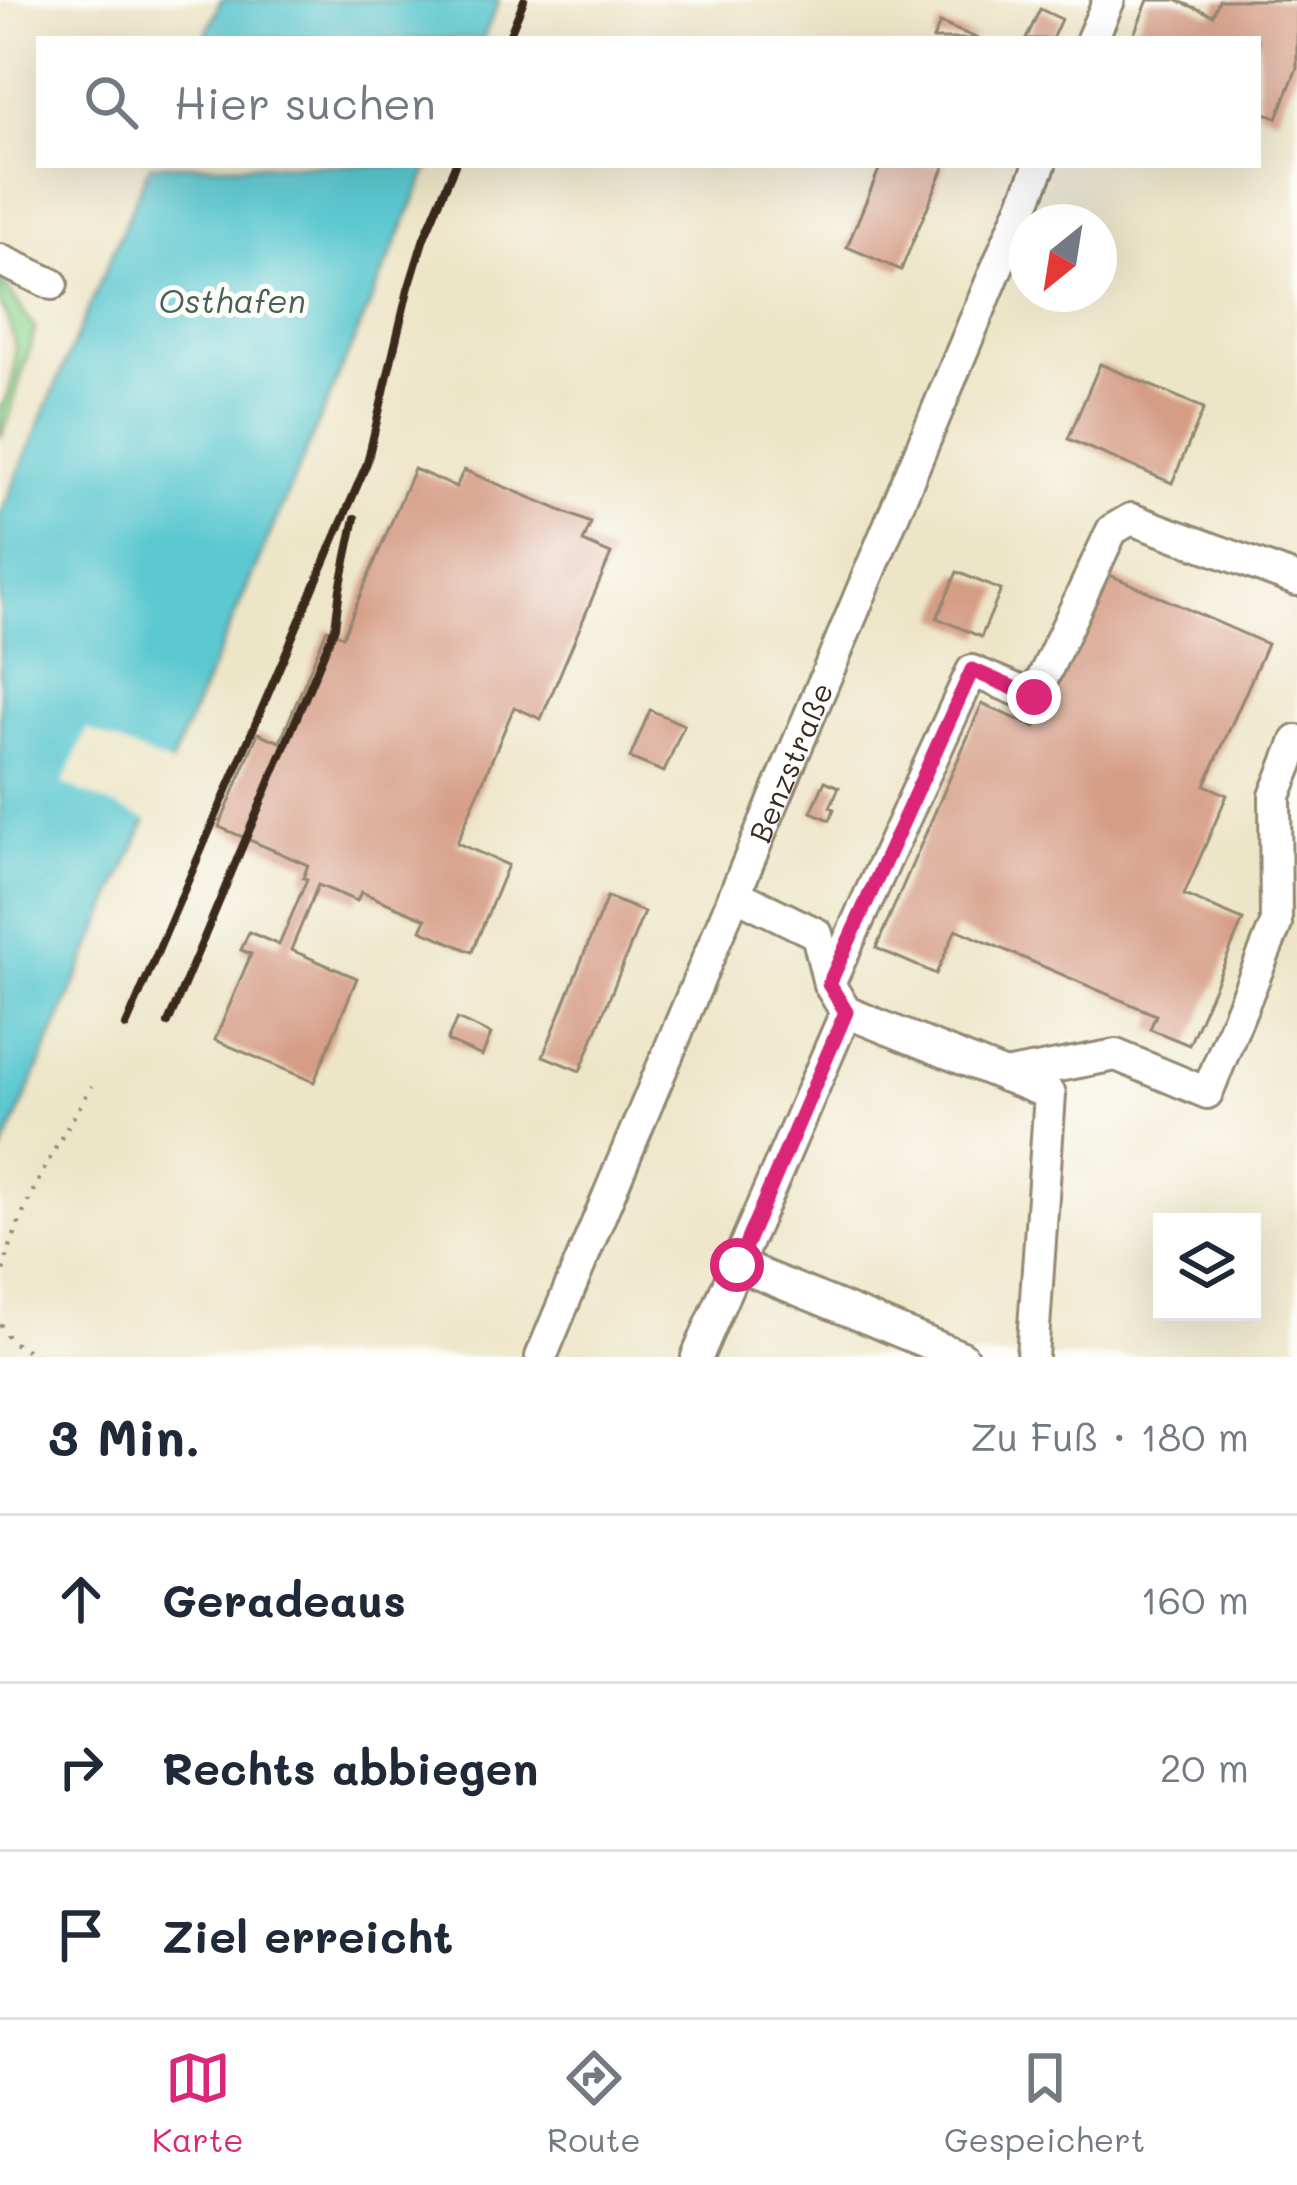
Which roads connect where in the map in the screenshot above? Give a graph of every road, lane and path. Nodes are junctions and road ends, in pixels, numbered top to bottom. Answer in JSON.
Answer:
{"nodes":[{"id":1,"x":1108,"y":0,"type":"edge"},
{"id":2,"x":1093,"y":36,"type":"edge"},
{"id":3,"x":1039,"y":168,"type":"edge"},
{"id":4,"x":0,"y":260,"type":"edge"},
{"id":5,"x":52,"y":284,"type":"dead end"},
{"id":6,"x":1297,"y":580,"type":"edge"},
{"id":7,"x":1297,"y":741,"type":"edge"},
{"id":8,"x":735,"y":894,"type":"junction"},
{"id":9,"x":829,"y":984,"type":"junction"},
{"id":10,"x":846,"y":1012,"type":"junction"},
{"id":11,"x":1004,"y":1076,"type":"junction"},
{"id":12,"x":92,"y":1086,"type":"dead end"},
{"id":13,"x":737,"y":1265,"type":"junction"},
{"id":14,"x":0,"y":1282,"type":"edge"},
{"id":15,"x":0,"y":1324,"type":"edge"},
{"id":16,"x":40,"y":1357,"type":"edge"},
{"id":17,"x":541,"y":1357,"type":"edge"},
{"id":18,"x":698,"y":1357,"type":"edge"},
{"id":19,"x":962,"y":1357,"type":"edge"},
{"id":20,"x":1032,"y":1357,"type":"edge"}],
"edges":[{"from":1,"to":2,"type":"street"},
{"from":3,"to":8,"type":"street","name":"Benzstraße"},
{"from":4,"to":5,"type":"street"},
{"from":6,"to":9,"type":"street"},
{"from":7,"to":11,"type":"street"},
{"from":8,"to":9,"type":"street"},
{"from":8,"to":17,"type":"street","name":"Benzstraße"},
{"from":9,"to":10,"type":"street"},
{"from":10,"to":11,"type":"street"},
{"from":10,"to":13,"type":"street"},
{"from":11,"to":20,"type":"street"},
{"from":12,"to":14,"type":"path"},
{"from":13,"to":18,"type":"street"},
{"from":13,"to":19,"type":"street"},
{"from":15,"to":16,"type":"path"}]}
